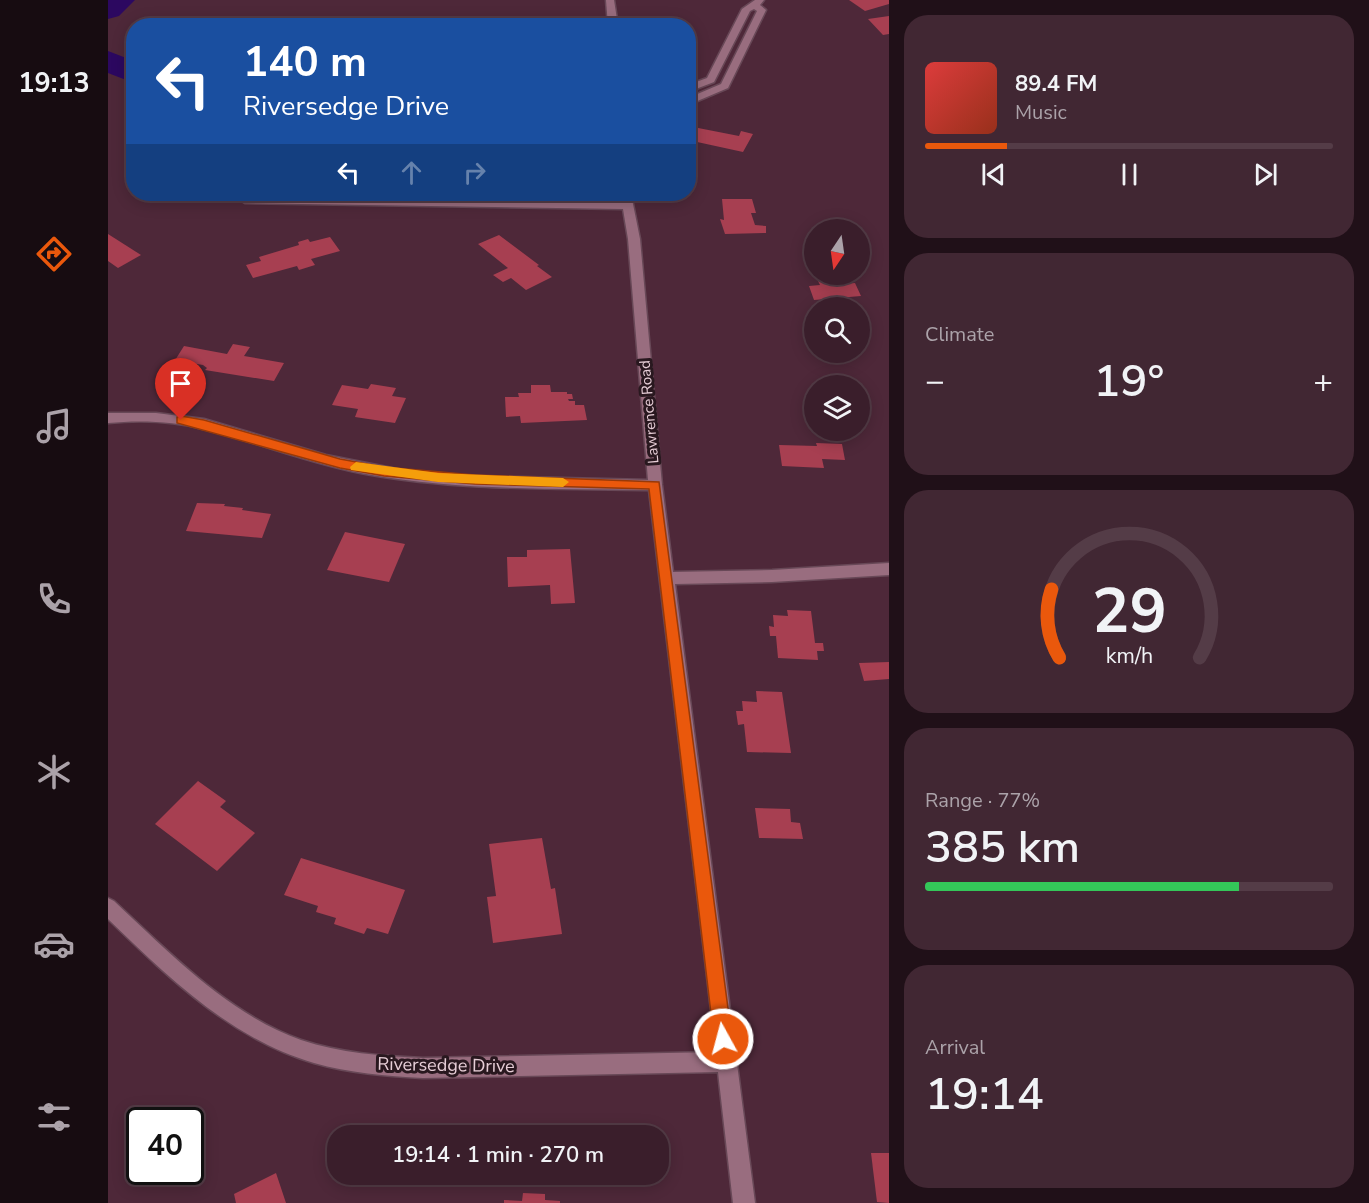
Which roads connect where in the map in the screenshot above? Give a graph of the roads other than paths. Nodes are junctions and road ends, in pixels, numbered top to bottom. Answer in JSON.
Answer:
{"nodes":[{"id":1,"x":610,"y":0,"type":"edge"},
{"id":2,"x":757,"y":3,"type":"edge"},
{"id":3,"x":612,"y":18,"type":"edge"},
{"id":4,"x":696,"y":86,"type":"edge"},
{"id":5,"x":696,"y":99,"type":"edge"},
{"id":6,"x":627,"y":201,"type":"edge"},
{"id":7,"x":108,"y":418,"type":"edge"},
{"id":8,"x":655,"y":485,"type":"junction"},
{"id":9,"x":889,"y":569,"type":"edge"},
{"id":10,"x":666,"y":578,"type":"junction"},
{"id":11,"x":108,"y":907,"type":"edge"},
{"id":12,"x":726,"y":1062,"type":"junction"},
{"id":13,"x":744,"y":1203,"type":"edge"}],
"edges":[{"from":1,"to":3,"type":"street"},
{"from":2,"to":4,"type":"street"},
{"from":2,"to":5,"type":"street"},
{"from":6,"to":8,"type":"street","name":"Lawrence Road"},
{"from":7,"to":8,"type":"street"},
{"from":8,"to":10,"type":"street","name":"Lawrence Road"},
{"from":9,"to":10,"type":"street"},
{"from":10,"to":12,"type":"street","name":"Lawrence Road"},
{"from":11,"to":12,"type":"street","name":"Riversedge Drive"},
{"from":12,"to":13,"type":"street","name":"Lawrence Road"}]}
